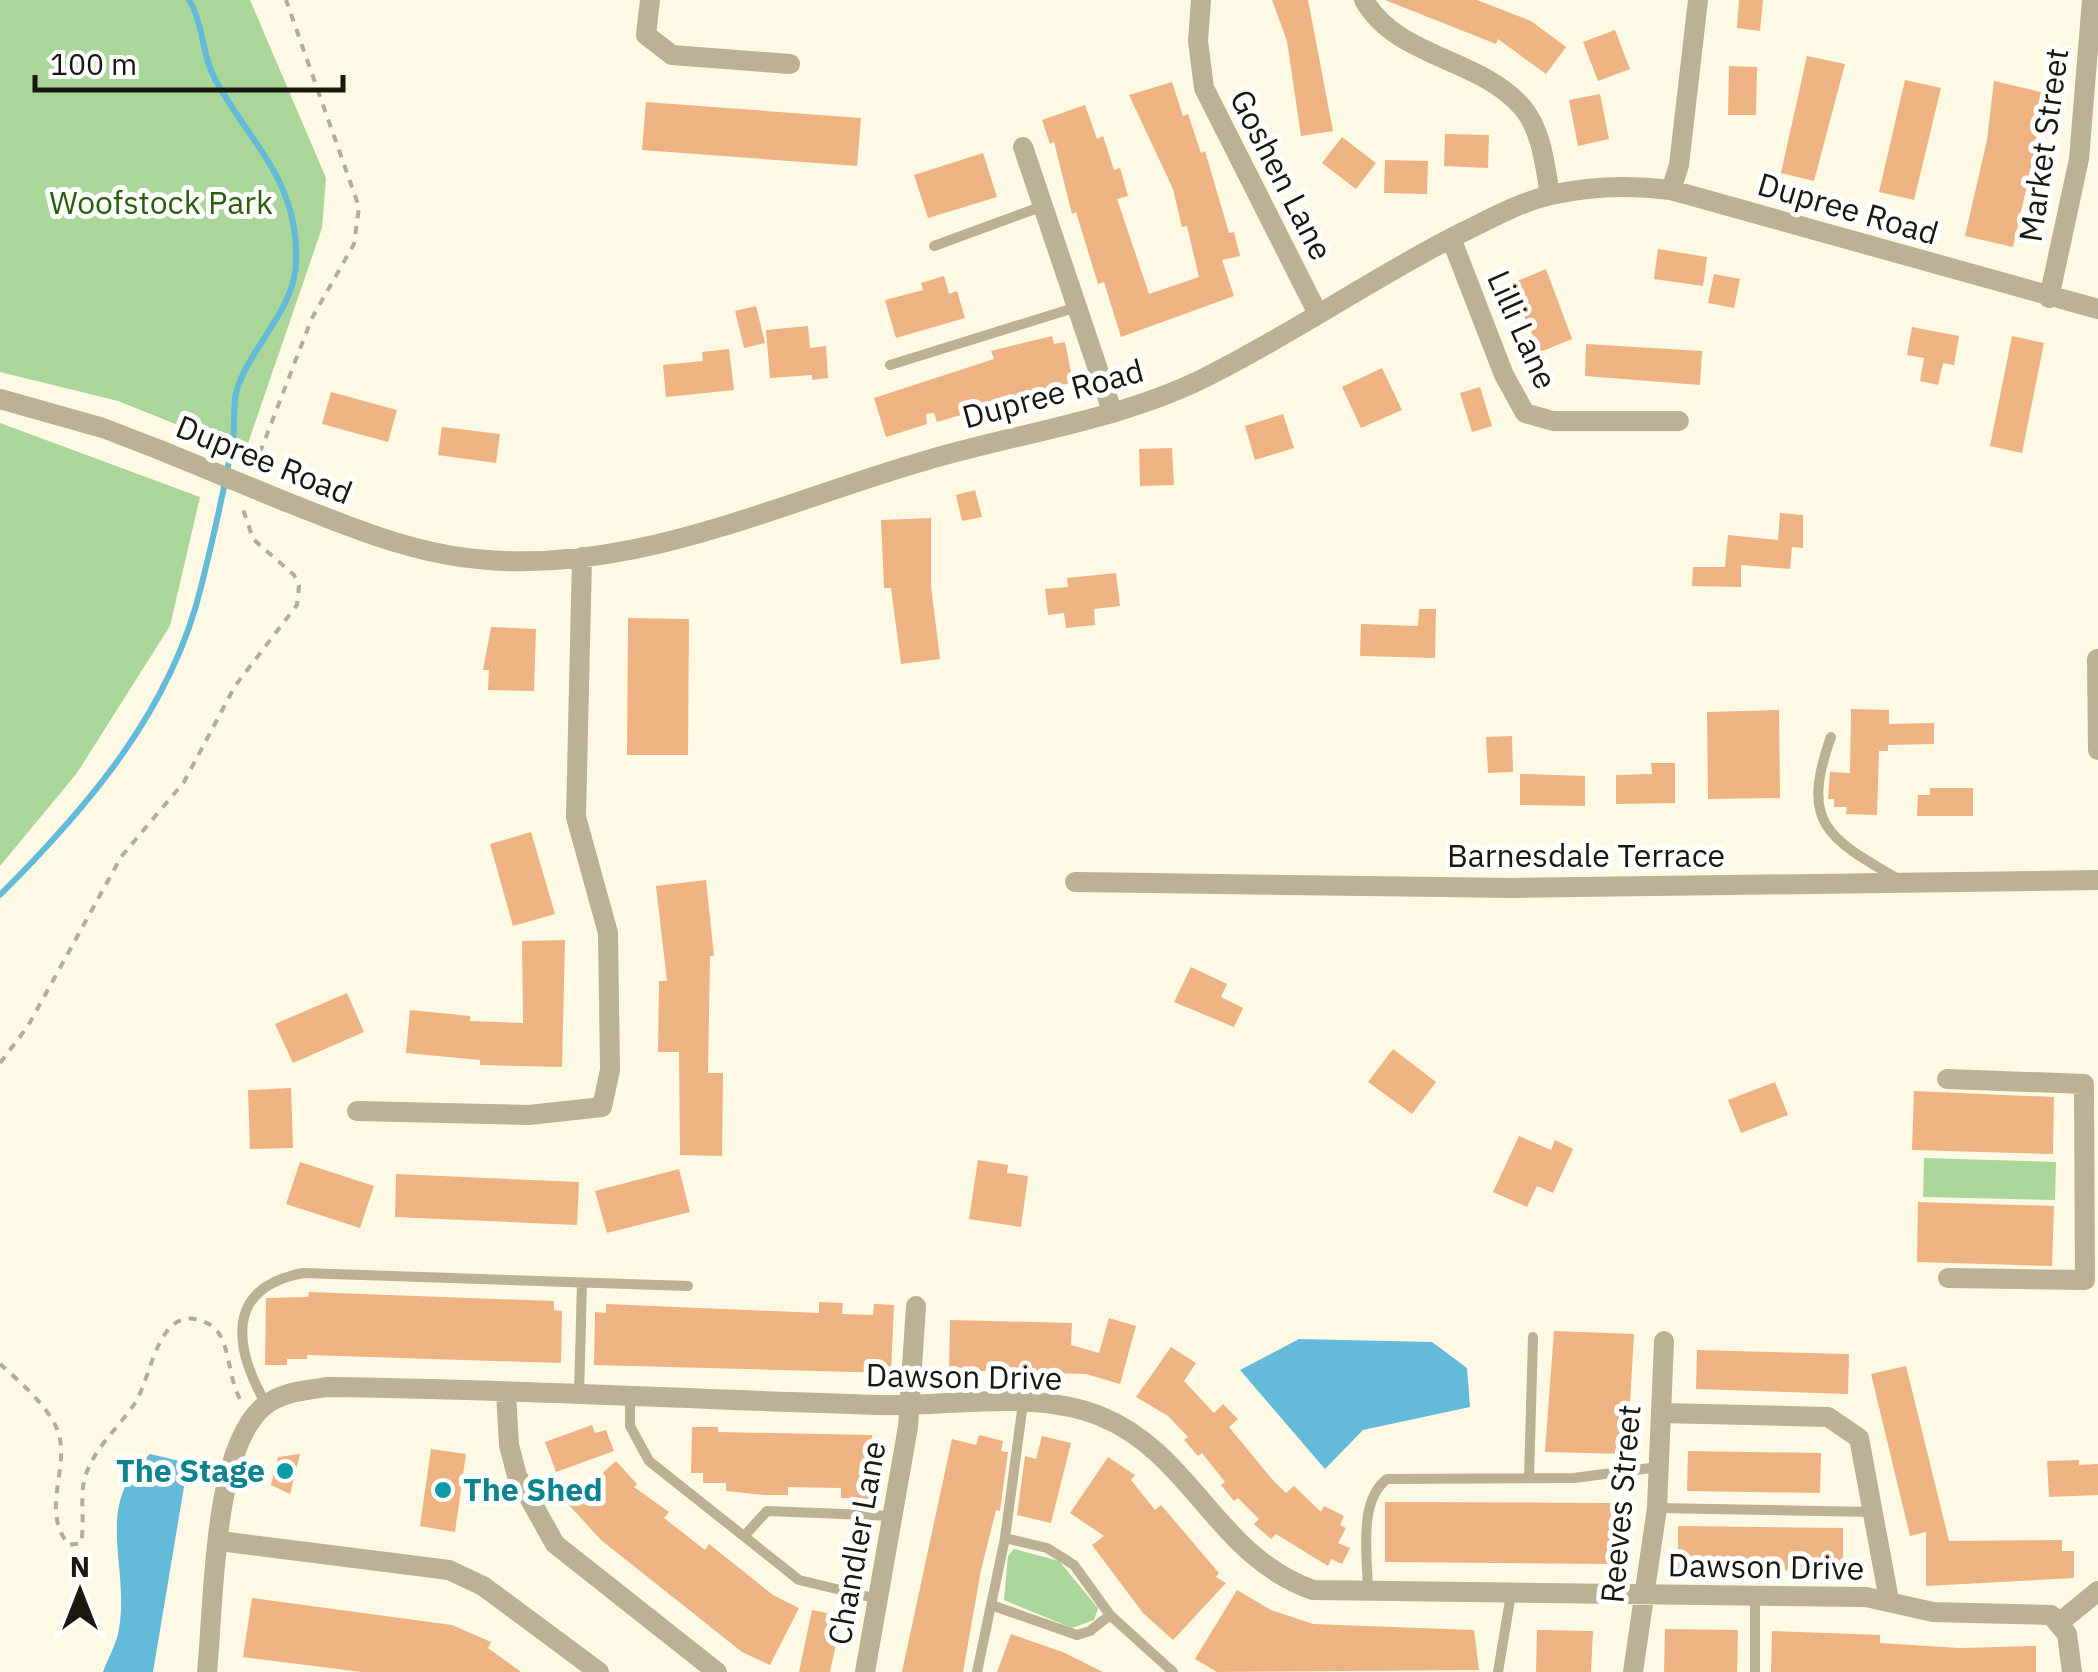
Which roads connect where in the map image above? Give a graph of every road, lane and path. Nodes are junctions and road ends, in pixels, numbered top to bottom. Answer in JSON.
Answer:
{"nodes":[{"id":1,"x":286,"y":0,"type":"edge"},
{"id":2,"x":650,"y":0,"type":"edge"},
{"id":3,"x":1201,"y":0,"type":"edge"},
{"id":4,"x":1364,"y":0,"type":"edge"},
{"id":5,"x":1698,"y":0,"type":"edge"},
{"id":6,"x":2092,"y":0,"type":"edge"},
{"id":7,"x":790,"y":64,"type":"dead end"},
{"id":8,"x":1023,"y":146,"type":"dead end"},
{"id":9,"x":1671,"y":190,"type":"junction"},
{"id":10,"x":1550,"y":195,"type":"junction"},
{"id":11,"x":1043,"y":206,"type":"junction"},
{"id":12,"x":1451,"y":238,"type":"junction"},
{"id":13,"x":934,"y":246,"type":"dead end"},
{"id":14,"x":2048,"y":298,"type":"junction"},
{"id":15,"x":1077,"y":307,"type":"junction"},
{"id":16,"x":2098,"y":309,"type":"edge"},
{"id":17,"x":1318,"y":314,"type":"junction"},
{"id":18,"x":890,"y":365,"type":"dead end"},
{"id":19,"x":0,"y":399,"type":"edge"},
{"id":20,"x":1112,"y":411,"type":"junction"},
{"id":21,"x":1680,"y":421,"type":"dead end"},
{"id":22,"x":252,"y":476,"type":"dead end"},
{"id":23,"x":242,"y":504,"type":"dead end"},
{"id":24,"x":582,"y":557,"type":"junction"},
{"id":25,"x":2097,"y":659,"type":"edge"},
{"id":26,"x":1831,"y":737,"type":"dead end"},
{"id":27,"x":2098,"y":750,"type":"edge"},
{"id":28,"x":2098,"y":880,"type":"edge"},
{"id":29,"x":1076,"y":882,"type":"dead end"},
{"id":30,"x":1904,"y":883,"type":"junction"},
{"id":31,"x":0,"y":1063,"type":"edge"},
{"id":32,"x":1947,"y":1079,"type":"dead end"},
{"id":33,"x":2091,"y":1084,"type":"edge"},
{"id":34,"x":357,"y":1111,"type":"dead end"},
{"id":35,"x":2091,"y":1182,"type":"edge"},
{"id":36,"x":1948,"y":1278,"type":"dead end"},
{"id":37,"x":2092,"y":1280,"type":"edge"},
{"id":38,"x":582,"y":1283,"type":"junction"},
{"id":39,"x":688,"y":1286,"type":"dead end"},
{"id":40,"x":916,"y":1306,"type":"dead end"},
{"id":41,"x":1533,"y":1337,"type":"dead end"},
{"id":42,"x":1664,"y":1342,"type":"dead end"},
{"id":43,"x":0,"y":1364,"type":"edge"},
{"id":44,"x":506,"y":1392,"type":"junction"},
{"id":45,"x":579,"y":1395,"type":"junction"},
{"id":46,"x":630,"y":1396,"type":"junction"},
{"id":47,"x":1022,"y":1403,"type":"junction"},
{"id":48,"x":910,"y":1405,"type":"junction"},
{"id":49,"x":256,"y":1406,"type":"junction"},
{"id":50,"x":1661,"y":1412,"type":"junction"},
{"id":51,"x":1659,"y":1467,"type":"junction"},
{"id":52,"x":1529,"y":1478,"type":"junction"},
{"id":53,"x":1657,"y":1508,"type":"junction"},
{"id":54,"x":1876,"y":1512,"type":"junction"},
{"id":55,"x":894,"y":1516,"type":"junction"},
{"id":56,"x":745,"y":1535,"type":"junction"},
{"id":57,"x":1005,"y":1538,"type":"junction"},
{"id":58,"x":220,"y":1541,"type":"junction"},
{"id":59,"x":2098,"y":1591,"type":"edge"},
{"id":60,"x":1368,"y":1594,"type":"junction"},
{"id":61,"x":1510,"y":1594,"type":"junction"},
{"id":62,"x":1644,"y":1595,"type":"junction"},
{"id":63,"x":1755,"y":1595,"type":"junction"},
{"id":64,"x":878,"y":1599,"type":"junction"},
{"id":65,"x":1889,"y":1600,"type":"junction"},
{"id":66,"x":991,"y":1605,"type":"junction"},
{"id":67,"x":1110,"y":1615,"type":"junction"},
{"id":68,"x":2060,"y":1622,"type":"junction"},
{"id":69,"x":208,"y":1672,"type":"edge"},
{"id":70,"x":599,"y":1672,"type":"edge"},
{"id":71,"x":716,"y":1672,"type":"edge"},
{"id":72,"x":864,"y":1672,"type":"edge"},
{"id":73,"x":977,"y":1672,"type":"edge"},
{"id":74,"x":1173,"y":1672,"type":"edge"},
{"id":75,"x":1498,"y":1672,"type":"edge"},
{"id":76,"x":1633,"y":1672,"type":"edge"},
{"id":77,"x":1755,"y":1672,"type":"edge"},
{"id":78,"x":2072,"y":1672,"type":"edge"}],
"edges":[{"from":1,"to":22,"type":"path"},
{"from":2,"to":7,"type":"street"},
{"from":3,"to":17,"type":"street","name":"Goshen Lane"},
{"from":4,"to":10,"type":"street"},
{"from":5,"to":9,"type":"street"},
{"from":6,"to":14,"type":"street","name":"Market Street"},
{"from":8,"to":11,"type":"street"},
{"from":9,"to":10,"type":"street","name":"Dupree Road"},
{"from":9,"to":14,"type":"street","name":"Dupree Road"},
{"from":10,"to":12,"type":"street","name":"Dupree Road"},
{"from":11,"to":13,"type":"lane"},
{"from":11,"to":15,"type":"street"},
{"from":12,"to":17,"type":"street","name":"Dupree Road"},
{"from":12,"to":21,"type":"street","name":"Lilli Lane"},
{"from":14,"to":16,"type":"street","name":"Dupree Road"},
{"from":15,"to":18,"type":"lane"},
{"from":15,"to":20,"type":"street"},
{"from":17,"to":20,"type":"street","name":"Dupree Road"},
{"from":19,"to":24,"type":"street","name":"Dupree Road","bridge":true},
{"from":20,"to":24,"type":"street","name":"Dupree Road"},
{"from":23,"to":31,"type":"path"},
{"from":24,"to":34,"type":"street"},
{"from":25,"to":27,"type":"street"},
{"from":26,"to":30,"type":"lane"},
{"from":28,"to":30,"type":"street","name":"Barnesdale Terrace"},
{"from":29,"to":30,"type":"street","name":"Barnesdale Terrace"},
{"from":32,"to":33,"type":"street"},
{"from":33,"to":35,"type":"street"},
{"from":35,"to":37,"type":"street"},
{"from":36,"to":37,"type":"street"},
{"from":38,"to":39,"type":"lane"},
{"from":38,"to":45,"type":"lane"},
{"from":38,"to":49,"type":"lane"},
{"from":40,"to":48,"type":"street","name":"Chandler Lane"},
{"from":41,"to":52,"type":"lane"},
{"from":42,"to":50,"type":"street","name":"Reeves Street"},
{"from":43,"to":49,"type":"path"},
{"from":44,"to":45,"type":"street","name":"Dawson Drive"},
{"from":44,"to":49,"type":"street","name":"Dawson Drive"},
{"from":44,"to":71,"type":"street"},
{"from":45,"to":46,"type":"street","name":"Dawson Drive"},
{"from":46,"to":48,"type":"street","name":"Dawson Drive"},
{"from":46,"to":56,"type":"lane"},
{"from":47,"to":48,"type":"street","name":"Dawson Drive"},
{"from":47,"to":57,"type":"lane"},
{"from":47,"to":60,"type":"street","name":"Dawson Drive"},
{"from":48,"to":55,"type":"street","name":"Chandler Lane"},
{"from":49,"to":58,"type":"street"},
{"from":50,"to":51,"type":"street","name":"Reeves Street"},
{"from":50,"to":54,"type":"street"},
{"from":51,"to":52,"type":"lane"},
{"from":51,"to":53,"type":"street","name":"Reeves Street"},
{"from":52,"to":60,"type":"lane"},
{"from":53,"to":54,"type":"lane"},
{"from":53,"to":62,"type":"street","name":"Reeves Street"},
{"from":54,"to":65,"type":"street"},
{"from":55,"to":56,"type":"lane"},
{"from":55,"to":64,"type":"street","name":"Chandler Lane"},
{"from":56,"to":64,"type":"lane"},
{"from":57,"to":66,"type":"lane"},
{"from":57,"to":67,"type":"lane"},
{"from":58,"to":69,"type":"street"},
{"from":58,"to":70,"type":"street"},
{"from":59,"to":68,"type":"street"},
{"from":60,"to":61,"type":"street","name":"Dawson Drive"},
{"from":61,"to":62,"type":"street","name":"Dawson Drive"},
{"from":61,"to":75,"type":"lane"},
{"from":62,"to":63,"type":"street","name":"Dawson Drive"},
{"from":62,"to":76,"type":"street","name":"Reeves Street"},
{"from":63,"to":65,"type":"street","name":"Dawson Drive"},
{"from":63,"to":77,"type":"lane"},
{"from":64,"to":72,"type":"street","name":"Chandler Lane"},
{"from":65,"to":68,"type":"street","name":"Dawson Drive"},
{"from":66,"to":67,"type":"lane"},
{"from":66,"to":73,"type":"lane"},
{"from":67,"to":74,"type":"lane"},
{"from":68,"to":78,"type":"street"}]}
